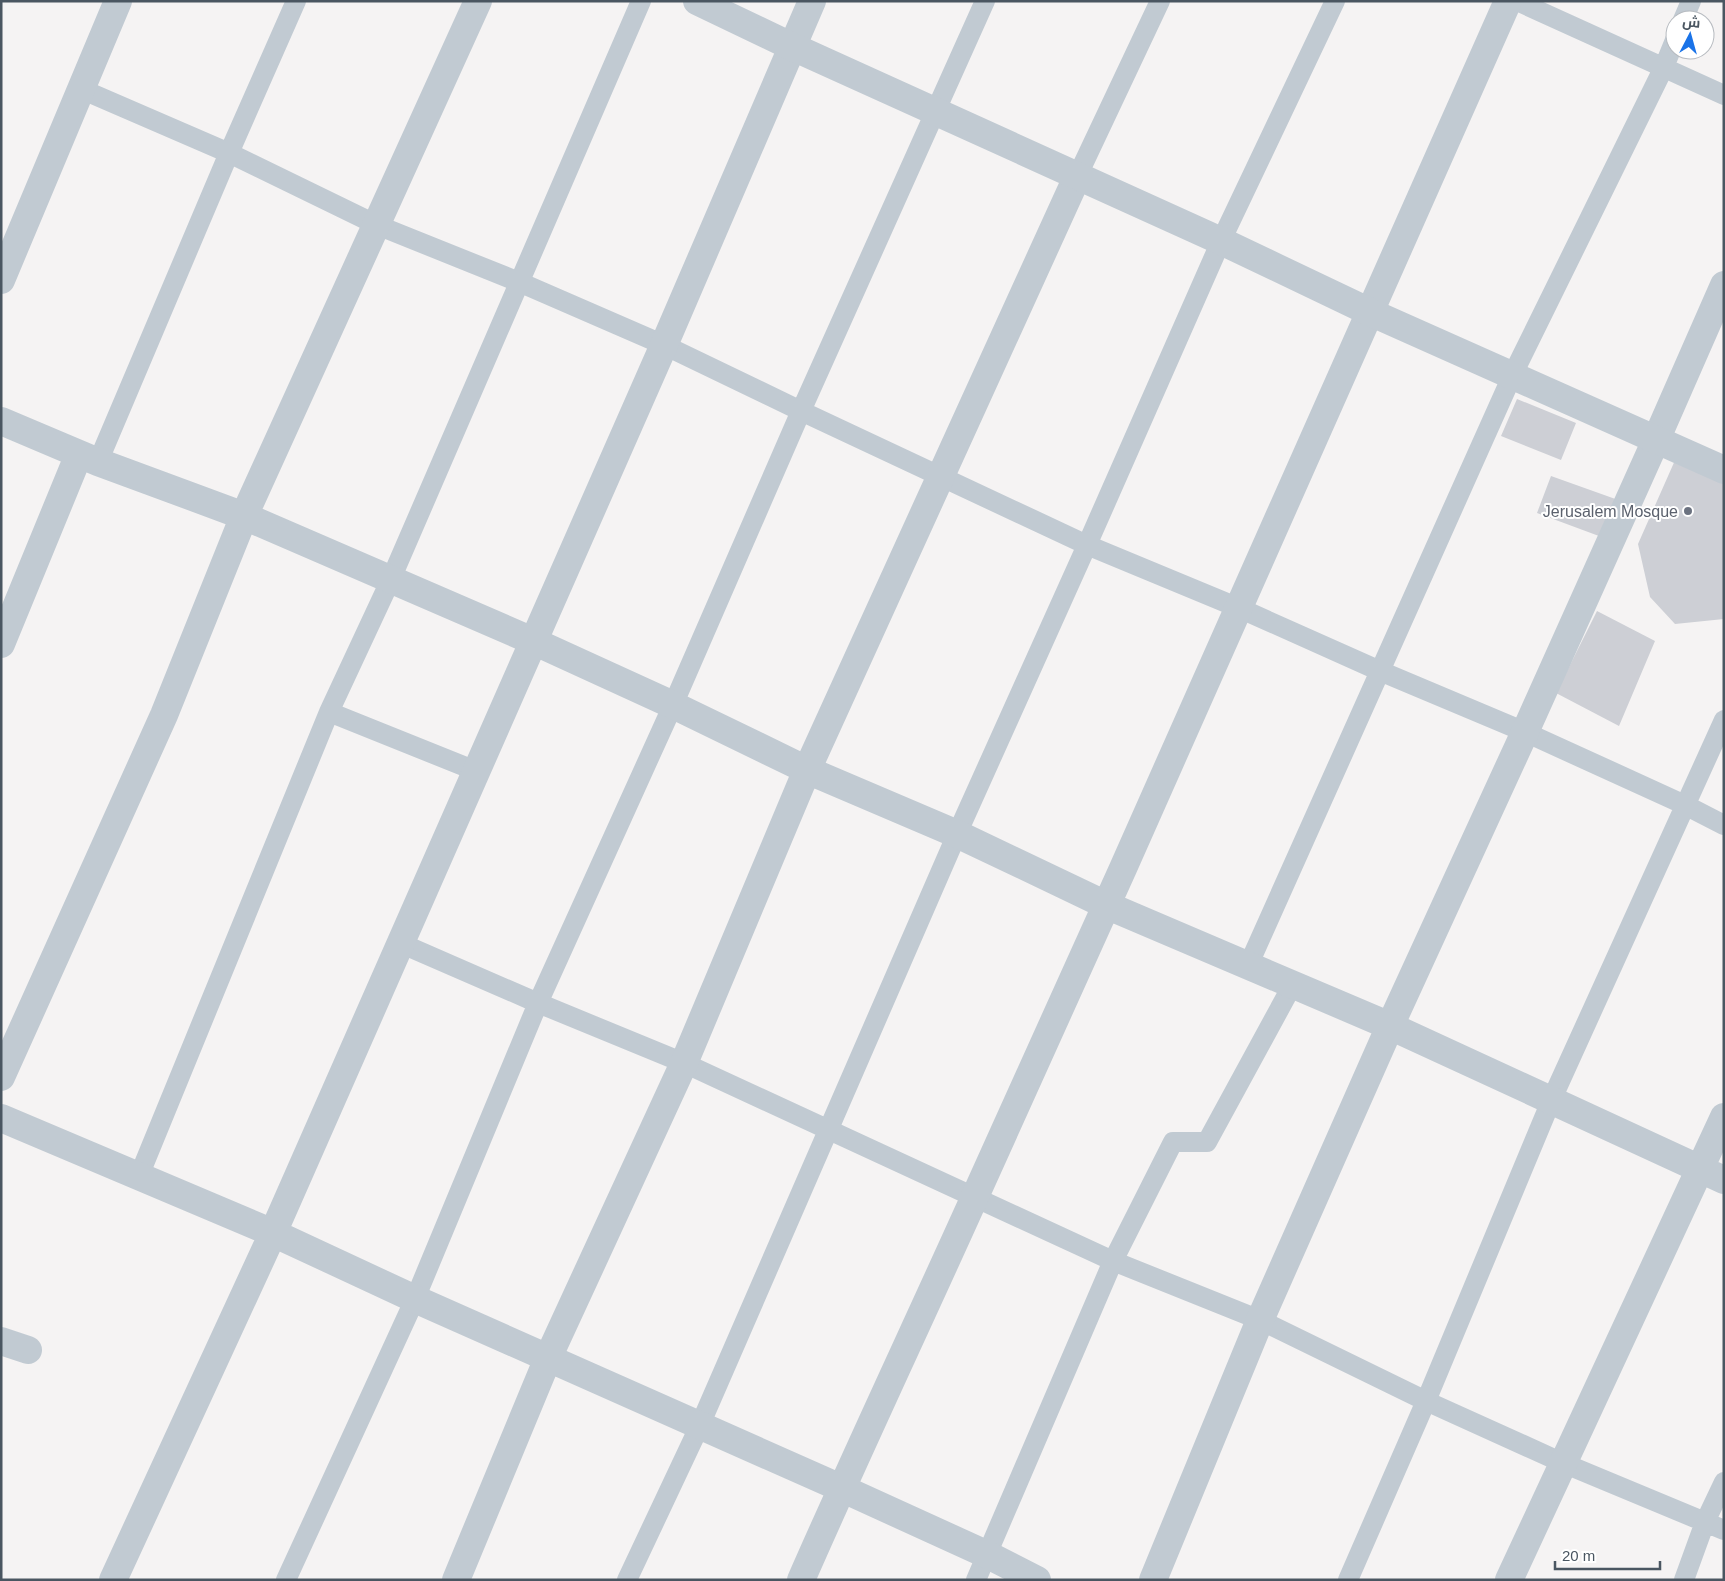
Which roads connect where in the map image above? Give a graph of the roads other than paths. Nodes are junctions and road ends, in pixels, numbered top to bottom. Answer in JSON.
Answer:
{"nodes":[{"id":1,"x":118,"y":1,"type":"edge"},
{"id":2,"x":296,"y":1,"type":"edge"},
{"id":3,"x":478,"y":1,"type":"edge"},
{"id":4,"x":641,"y":1,"type":"edge"},
{"id":5,"x":697,"y":1,"type":"edge"},
{"id":6,"x":812,"y":1,"type":"edge"},
{"id":7,"x":985,"y":1,"type":"edge"},
{"id":8,"x":1160,"y":1,"type":"edge"},
{"id":9,"x":1335,"y":1,"type":"edge"},
{"id":10,"x":1508,"y":1,"type":"edge"},
{"id":11,"x":1517,"y":1,"type":"edge"},
{"id":12,"x":793,"y":47,"type":"junction"},
{"id":13,"x":1667,"y":60,"type":"edge"},
{"id":14,"x":1664,"y":67,"type":"junction"},
{"id":15,"x":81,"y":89,"type":"junction"},
{"id":16,"x":1724,"y":95,"type":"edge"},
{"id":17,"x":934,"y":112,"type":"junction"},
{"id":18,"x":229,"y":153,"type":"junction"},
{"id":19,"x":1077,"y":177,"type":"junction"},
{"id":20,"x":377,"y":224,"type":"junction"},
{"id":21,"x":1221,"y":241,"type":"junction"},
{"id":22,"x":1,"y":280,"type":"edge"},
{"id":23,"x":518,"y":282,"type":"junction"},
{"id":24,"x":1724,"y":285,"type":"edge"},
{"id":25,"x":1372,"y":313,"type":"junction"},
{"id":26,"x":664,"y":345,"type":"junction"},
{"id":27,"x":1512,"y":376,"type":"junction"},
{"id":28,"x":801,"y":412,"type":"junction"},
{"id":29,"x":1,"y":421,"type":"edge"},
{"id":30,"x":1656,"y":440,"type":"junction"},
{"id":31,"x":88,"y":458,"type":"junction"},
{"id":32,"x":1724,"y":470,"type":"edge"},
{"id":33,"x":941,"y":477,"type":"junction"},
{"id":34,"x":244,"y":516,"type":"junction"},
{"id":35,"x":1087,"y":545,"type":"junction"},
{"id":36,"x":391,"y":578,"type":"junction"},
{"id":37,"x":1239,"y":608,"type":"junction"},
{"id":38,"x":534,"y":641,"type":"junction"},
{"id":39,"x":1,"y":644,"type":"edge"},
{"id":40,"x":1380,"y":671,"type":"junction"},
{"id":41,"x":673,"y":705,"type":"junction"},
{"id":42,"x":328,"y":712,"type":"junction"},
{"id":43,"x":1724,"y":720,"type":"edge"},
{"id":44,"x":1525,"y":732,"type":"junction"},
{"id":45,"x":807,"y":770,"type":"junction"},
{"id":46,"x":476,"y":771,"type":"junction"},
{"id":47,"x":1685,"y":805,"type":"junction"},
{"id":48,"x":1724,"y":825,"type":"edge"},
{"id":49,"x":957,"y":834,"type":"junction"},
{"id":50,"x":1106,"y":905,"type":"junction"},
{"id":51,"x":400,"y":943,"type":"junction"},
{"id":52,"x":1248,"y":966,"type":"junction"},
{"id":53,"x":1293,"y":984,"type":"junction"},
{"id":54,"x":538,"y":1003,"type":"junction"},
{"id":55,"x":1390,"y":1026,"type":"junction"},
{"id":56,"x":684,"y":1063,"type":"junction"},
{"id":57,"x":1,"y":1077,"type":"edge"},
{"id":58,"x":1551,"y":1101,"type":"junction"},
{"id":59,"x":1724,"y":1117,"type":"edge"},
{"id":60,"x":1,"y":1118,"type":"edge"},
{"id":61,"x":827,"y":1131,"type":"junction"},
{"id":62,"x":1712,"y":1174,"type":"edge"},
{"id":63,"x":139,"y":1176,"type":"junction"},
{"id":64,"x":975,"y":1197,"type":"junction"},
{"id":65,"x":273,"y":1233,"type":"junction"},
{"id":66,"x":1113,"y":1261,"type":"junction"},
{"id":67,"x":415,"y":1299,"type":"junction"},
{"id":68,"x":1260,"y":1320,"type":"junction"},
{"id":69,"x":1,"y":1341,"type":"edge"},
{"id":70,"x":28,"y":1350,"type":"dead end"},
{"id":71,"x":548,"y":1358,"type":"junction"},
{"id":72,"x":1426,"y":1401,"type":"junction"},
{"id":73,"x":700,"y":1425,"type":"junction"},
{"id":74,"x":1563,"y":1463,"type":"junction"},
{"id":75,"x":1724,"y":1482,"type":"edge"},
{"id":76,"x":842,"y":1488,"type":"junction"},
{"id":77,"x":1705,"y":1522,"type":"junction"},
{"id":78,"x":1724,"y":1530,"type":"edge"},
{"id":79,"x":988,"y":1555,"type":"junction"},
{"id":80,"x":113,"y":1580,"type":"edge"},
{"id":81,"x":286,"y":1580,"type":"edge"},
{"id":82,"x":456,"y":1580,"type":"edge"},
{"id":83,"x":628,"y":1580,"type":"edge"},
{"id":84,"x":801,"y":1580,"type":"edge"},
{"id":85,"x":976,"y":1580,"type":"edge"},
{"id":86,"x":1037,"y":1580,"type":"edge"},
{"id":87,"x":1154,"y":1580,"type":"edge"},
{"id":88,"x":1348,"y":1580,"type":"edge"},
{"id":89,"x":1509,"y":1580,"type":"edge"},
{"id":90,"x":1684,"y":1580,"type":"edge"}],
"edges":[{"from":1,"to":15,"type":"street"},
{"from":2,"to":18,"type":"lane"},
{"from":3,"to":20,"type":"street"},
{"from":4,"to":23,"type":"lane"},
{"from":5,"to":12,"type":"street"},
{"from":6,"to":12,"type":"street"},
{"from":7,"to":17,"type":"lane"},
{"from":8,"to":19,"type":"lane"},
{"from":9,"to":21,"type":"lane"},
{"from":10,"to":25,"type":"street"},
{"from":11,"to":14,"type":"lane"},
{"from":12,"to":17,"type":"street"},
{"from":12,"to":26,"type":"street"},
{"from":13,"to":14,"type":"lane"},
{"from":14,"to":16,"type":"lane"},
{"from":14,"to":27,"type":"lane"},
{"from":15,"to":18,"type":"lane"},
{"from":15,"to":22,"type":"street"},
{"from":17,"to":19,"type":"street"},
{"from":17,"to":28,"type":"lane"},
{"from":18,"to":20,"type":"lane"},
{"from":18,"to":31,"type":"lane"},
{"from":19,"to":21,"type":"street"},
{"from":19,"to":33,"type":"street"},
{"from":20,"to":23,"type":"lane"},
{"from":20,"to":34,"type":"street"},
{"from":21,"to":25,"type":"street"},
{"from":21,"to":35,"type":"lane"},
{"from":23,"to":26,"type":"lane"},
{"from":23,"to":36,"type":"lane"},
{"from":24,"to":30,"type":"street"},
{"from":25,"to":27,"type":"street"},
{"from":25,"to":37,"type":"street"},
{"from":26,"to":28,"type":"lane"},
{"from":26,"to":38,"type":"street"},
{"from":27,"to":30,"type":"street"},
{"from":27,"to":40,"type":"lane"},
{"from":28,"to":33,"type":"lane"},
{"from":28,"to":41,"type":"lane"},
{"from":29,"to":31,"type":"street"},
{"from":30,"to":32,"type":"street"},
{"from":30,"to":44,"type":"street"},
{"from":31,"to":34,"type":"street"},
{"from":31,"to":39,"type":"street"},
{"from":33,"to":35,"type":"lane"},
{"from":33,"to":45,"type":"street"},
{"from":34,"to":36,"type":"street"},
{"from":34,"to":57,"type":"street"},
{"from":35,"to":37,"type":"lane"},
{"from":35,"to":49,"type":"lane"},
{"from":36,"to":38,"type":"street"},
{"from":36,"to":42,"type":"lane"},
{"from":37,"to":40,"type":"lane"},
{"from":37,"to":50,"type":"street"},
{"from":38,"to":41,"type":"street"},
{"from":38,"to":46,"type":"street"},
{"from":40,"to":44,"type":"lane"},
{"from":40,"to":52,"type":"lane"},
{"from":41,"to":45,"type":"street"},
{"from":41,"to":54,"type":"lane"},
{"from":42,"to":46,"type":"lane"},
{"from":42,"to":63,"type":"lane"},
{"from":43,"to":47,"type":"lane"},
{"from":44,"to":47,"type":"lane"},
{"from":44,"to":55,"type":"street"},
{"from":45,"to":49,"type":"street"},
{"from":45,"to":56,"type":"street"},
{"from":46,"to":51,"type":"street"},
{"from":47,"to":48,"type":"lane"},
{"from":47,"to":58,"type":"lane"},
{"from":49,"to":50,"type":"street"},
{"from":49,"to":61,"type":"lane"},
{"from":50,"to":52,"type":"street"},
{"from":50,"to":64,"type":"street"},
{"from":51,"to":54,"type":"lane"},
{"from":51,"to":65,"type":"street"},
{"from":52,"to":53,"type":"street"},
{"from":53,"to":55,"type":"street"},
{"from":53,"to":66,"type":"lane"},
{"from":54,"to":56,"type":"lane"},
{"from":54,"to":67,"type":"lane"},
{"from":55,"to":58,"type":"street"},
{"from":55,"to":68,"type":"street"},
{"from":56,"to":61,"type":"lane"},
{"from":56,"to":71,"type":"street"},
{"from":58,"to":62,"type":"street"},
{"from":58,"to":72,"type":"lane"},
{"from":59,"to":62,"type":"street"},
{"from":60,"to":63,"type":"street"},
{"from":61,"to":64,"type":"lane"},
{"from":61,"to":73,"type":"lane"},
{"from":62,"to":74,"type":"street"},
{"from":63,"to":65,"type":"street"},
{"from":64,"to":66,"type":"lane"},
{"from":64,"to":76,"type":"street"},
{"from":65,"to":67,"type":"street"},
{"from":65,"to":80,"type":"street"},
{"from":66,"to":68,"type":"lane"},
{"from":66,"to":79,"type":"lane"},
{"from":67,"to":71,"type":"street"},
{"from":67,"to":81,"type":"lane"},
{"from":68,"to":72,"type":"lane"},
{"from":68,"to":87,"type":"street"},
{"from":69,"to":70,"type":"street"},
{"from":71,"to":73,"type":"street"},
{"from":71,"to":82,"type":"street"},
{"from":72,"to":74,"type":"lane"},
{"from":72,"to":88,"type":"lane"},
{"from":73,"to":76,"type":"street"},
{"from":73,"to":83,"type":"lane"},
{"from":74,"to":77,"type":"lane"},
{"from":74,"to":89,"type":"street"},
{"from":75,"to":77,"type":"lane"},
{"from":76,"to":79,"type":"street"},
{"from":76,"to":84,"type":"street"},
{"from":77,"to":78,"type":"lane"},
{"from":77,"to":90,"type":"lane"},
{"from":79,"to":85,"type":"lane"},
{"from":79,"to":86,"type":"street"}]}
